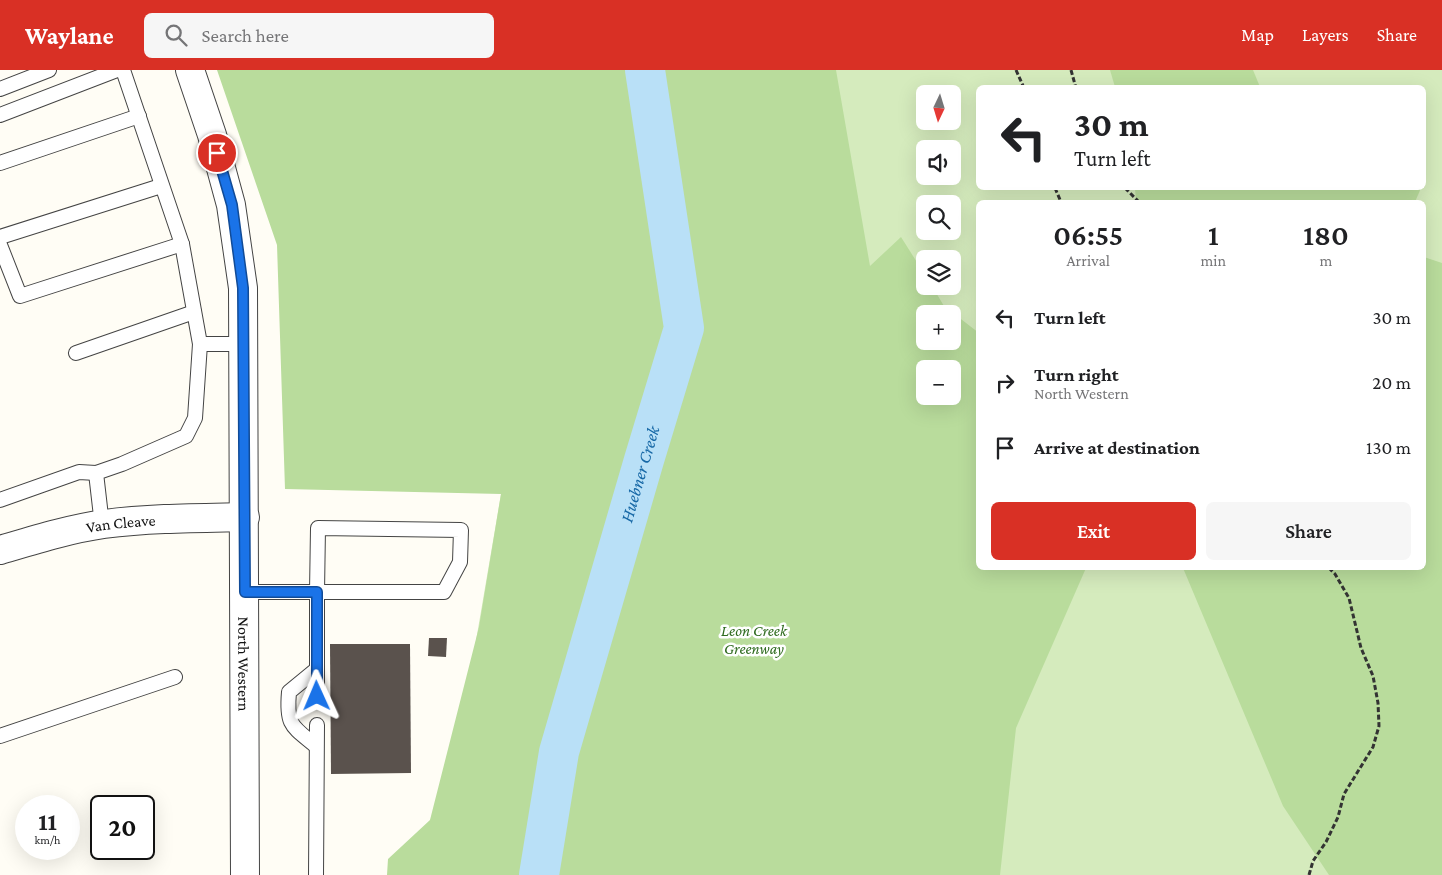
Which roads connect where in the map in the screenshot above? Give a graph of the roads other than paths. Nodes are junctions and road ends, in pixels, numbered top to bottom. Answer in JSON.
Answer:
{"nodes":[{"id":1,"x":49,"y":70,"type":"edge"},
{"id":2,"x":117,"y":70,"type":"edge"},
{"id":3,"x":123,"y":70,"type":"edge"},
{"id":4,"x":190,"y":70,"type":"edge"},
{"id":5,"x":0,"y":89,"type":"edge"},
{"id":6,"x":0,"y":115,"type":"edge"},
{"id":7,"x":139,"y":116,"type":"junction"},
{"id":8,"x":0,"y":163,"type":"edge"},
{"id":9,"x":161,"y":186,"type":"junction"},
{"id":10,"x":0,"y":237,"type":"edge"},
{"id":11,"x":182,"y":244,"type":"junction"},
{"id":12,"x":0,"y":245,"type":"edge"},
{"id":13,"x":194,"y":312,"type":"junction"},
{"id":14,"x":200,"y":344,"type":"junction"},
{"id":15,"x":244,"y":344,"type":"junction"},
{"id":16,"x":76,"y":353,"type":"dead end"},
{"id":17,"x":96,"y":473,"type":"junction"},
{"id":18,"x":0,"y":500,"type":"edge"},
{"id":19,"x":245,"y":517,"type":"junction"},
{"id":20,"x":102,"y":525,"type":"junction"},
{"id":21,"x":0,"y":550,"type":"edge"},
{"id":22,"x":245,"y":592,"type":"junction"},
{"id":23,"x":317,"y":592,"type":"junction"},
{"id":24,"x":317,"y":669,"type":"junction"},
{"id":25,"x":175,"y":677,"type":"dead end"},
{"id":26,"x":317,"y":696,"type":"dead end"},
{"id":27,"x":317,"y":725,"type":"dead end"},
{"id":28,"x":0,"y":736,"type":"edge"},
{"id":29,"x":316,"y":746,"type":"junction"},
{"id":30,"x":245,"y":875,"type":"edge"},
{"id":31,"x":316,"y":875,"type":"edge"}],
"edges":[{"from":1,"to":5,"type":"lane"},
{"from":2,"to":6,"type":"lane"},
{"from":3,"to":7,"type":"lane"},
{"from":4,"to":15,"type":"street","name":"North Western"},
{"from":7,"to":8,"type":"lane"},
{"from":7,"to":9,"type":"lane"},
{"from":9,"to":10,"type":"lane"},
{"from":9,"to":11,"type":"lane"},
{"from":11,"to":12,"type":"lane"},
{"from":11,"to":13,"type":"lane"},
{"from":13,"to":14,"type":"lane"},
{"from":13,"to":16,"type":"lane"},
{"from":14,"to":15,"type":"lane"},
{"from":14,"to":17,"type":"lane"},
{"from":15,"to":19,"type":"street","name":"North Western"},
{"from":17,"to":18,"type":"lane"},
{"from":17,"to":20,"type":"lane"},
{"from":19,"to":20,"type":"street","name":"Van Cleave"},
{"from":19,"to":22,"type":"street","name":"North Western"},
{"from":20,"to":21,"type":"street","name":"Van Cleave"},
{"from":22,"to":23,"type":"lane"},
{"from":22,"to":30,"type":"street","name":"North Western"},
{"from":23,"to":23,"type":"lane"},
{"from":23,"to":24,"type":"lane"},
{"from":24,"to":26,"type":"lane"},
{"from":24,"to":29,"type":"lane"},
{"from":25,"to":28,"type":"lane"},
{"from":27,"to":29,"type":"lane"},
{"from":29,"to":31,"type":"lane"}]}
